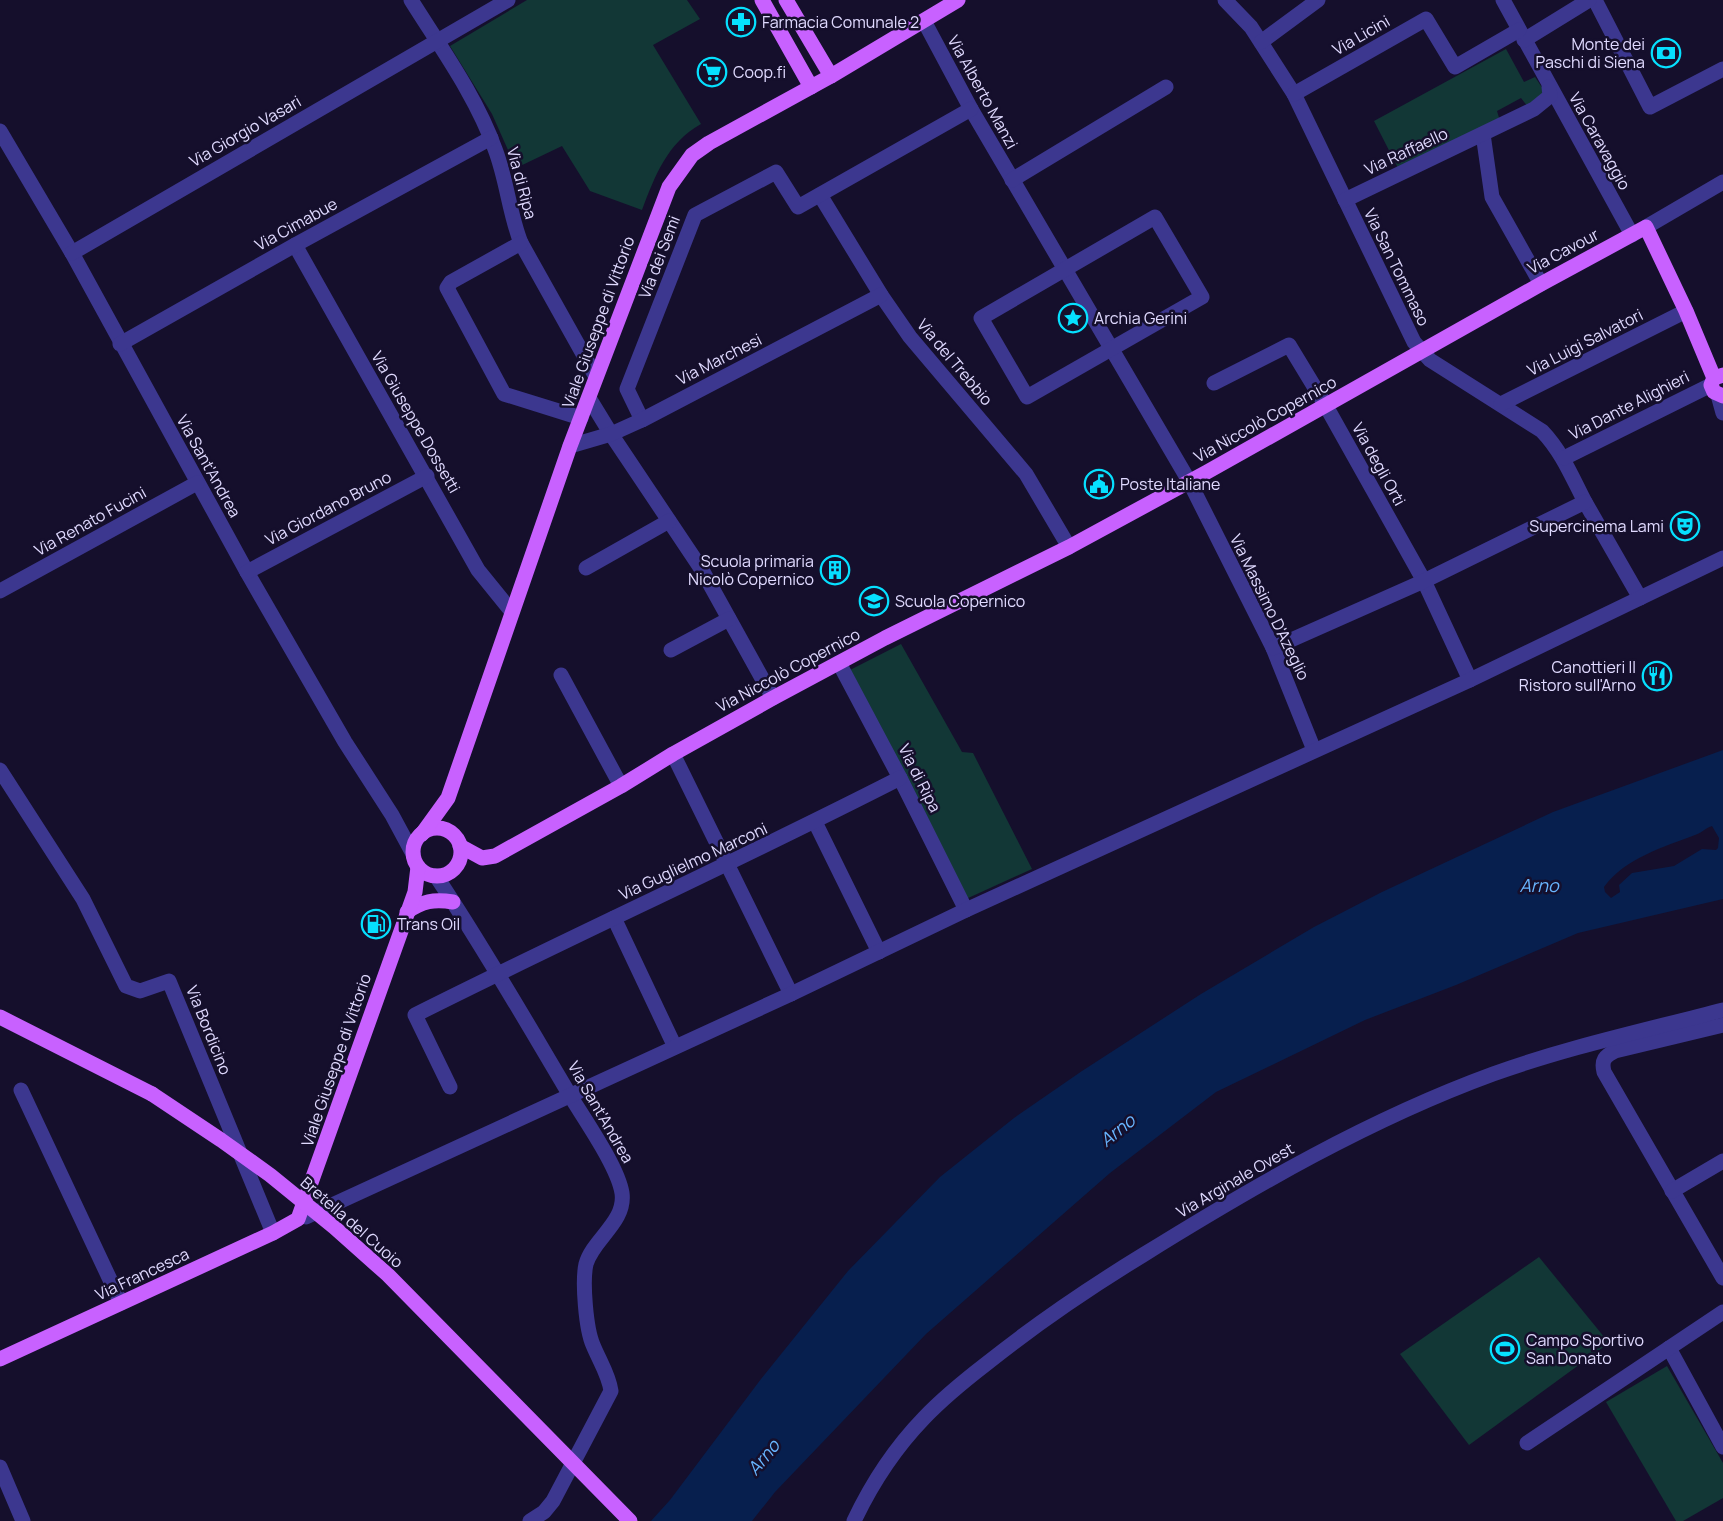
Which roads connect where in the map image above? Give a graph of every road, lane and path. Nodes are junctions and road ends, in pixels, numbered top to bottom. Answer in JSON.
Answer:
{"nodes":[{"id":1,"x":411,"y":0,"type":"edge"},
{"id":2,"x":508,"y":0,"type":"edge"},
{"id":3,"x":762,"y":0,"type":"edge"},
{"id":4,"x":786,"y":0,"type":"edge"},
{"id":5,"x":958,"y":0,"type":"edge"},
{"id":6,"x":1225,"y":0,"type":"edge"},
{"id":7,"x":1318,"y":0,"type":"edge"},
{"id":8,"x":1503,"y":0,"type":"edge"},
{"id":9,"x":1589,"y":0,"type":"edge"},
{"id":10,"x":1595,"y":0,"type":"edge"},
{"id":11,"x":924,"y":21,"type":"junction"},
{"id":12,"x":1522,"y":35,"type":"junction"},
{"id":13,"x":437,"y":41,"type":"junction"},
{"id":14,"x":1261,"y":42,"type":"junction"},
{"id":15,"x":1723,"y":69,"type":"edge"},
{"id":16,"x":831,"y":76,"type":"junction"},
{"id":17,"x":812,"y":87,"type":"junction"},
{"id":18,"x":1166,"y":87,"type":"dead end"},
{"id":19,"x":1549,"y":87,"type":"junction"},
{"id":20,"x":1293,"y":94,"type":"junction"},
{"id":21,"x":971,"y":109,"type":"junction"},
{"id":22,"x":0,"y":131,"type":"edge"},
{"id":23,"x":1483,"y":134,"type":"junction"},
{"id":24,"x":491,"y":138,"type":"junction"},
{"id":25,"x":1012,"y":180,"type":"junction"},
{"id":26,"x":1723,"y":182,"type":"edge"},
{"id":27,"x":820,"y":195,"type":"junction"},
{"id":28,"x":1345,"y":200,"type":"junction"},
{"id":29,"x":1639,"y":231,"type":"junction"},
{"id":30,"x":521,"y":243,"type":"junction"},
{"id":31,"x":295,"y":245,"type":"junction"},
{"id":32,"x":72,"y":253,"type":"junction"},
{"id":33,"x":1065,"y":270,"type":"junction"},
{"id":34,"x":1541,"y":284,"type":"junction"},
{"id":35,"x":880,"y":295,"type":"junction"},
{"id":36,"x":1686,"y":311,"type":"junction"},
{"id":37,"x":120,"y":344,"type":"junction"},
{"id":38,"x":1111,"y":349,"type":"junction"},
{"id":39,"x":1420,"y":352,"type":"junction"},
{"id":40,"x":596,"y":377,"type":"junction"},
{"id":41,"x":1214,"y":383,"type":"dead end"},
{"id":42,"x":1718,"y":386,"type":"edge"},
{"id":43,"x":589,"y":398,"type":"junction"},
{"id":44,"x":1501,"y":404,"type":"junction"},
{"id":45,"x":1326,"y":406,"type":"junction"},
{"id":46,"x":1723,"y":413,"type":"edge"},
{"id":47,"x":581,"y":418,"type":"junction"},
{"id":48,"x":642,"y":420,"type":"junction"},
{"id":49,"x":611,"y":434,"type":"junction"},
{"id":50,"x":570,"y":446,"type":"junction"},
{"id":51,"x":1563,"y":458,"type":"junction"},
{"id":52,"x":427,"y":476,"type":"junction"},
{"id":53,"x":1189,"y":481,"type":"junction"},
{"id":54,"x":197,"y":483,"type":"junction"},
{"id":55,"x":1585,"y":502,"type":"junction"},
{"id":56,"x":669,"y":521,"type":"junction"},
{"id":57,"x":1069,"y":547,"type":"junction"},
{"id":58,"x":1723,"y":558,"type":"edge"},
{"id":59,"x":586,"y":568,"type":"dead end"},
{"id":60,"x":247,"y":572,"type":"junction"},
{"id":61,"x":1424,"y":581,"type":"junction"},
{"id":62,"x":0,"y":591,"type":"edge"},
{"id":63,"x":1640,"y":598,"type":"junction"},
{"id":64,"x":512,"y":612,"type":"junction"},
{"id":65,"x":729,"y":619,"type":"junction"},
{"id":66,"x":1273,"y":648,"type":"junction"},
{"id":67,"x":671,"y":650,"type":"dead end"},
{"id":68,"x":839,"y":663,"type":"junction"},
{"id":69,"x":561,"y":675,"type":"dead end"},
{"id":70,"x":1470,"y":680,"type":"junction"},
{"id":71,"x":773,"y":698,"type":"junction"},
{"id":72,"x":1314,"y":750,"type":"junction"},
{"id":73,"x":673,"y":754,"type":"junction"},
{"id":74,"x":0,"y":770,"type":"edge"},
{"id":75,"x":900,"y":778,"type":"junction"},
{"id":76,"x":621,"y":786,"type":"junction"},
{"id":77,"x":448,"y":798,"type":"junction"},
{"id":78,"x":392,"y":815,"type":"junction"},
{"id":79,"x":815,"y":822,"type":"junction"},
{"id":80,"x":451,"y":833,"type":"junction"},
{"id":81,"x":422,"y":834,"type":"junction"},
{"id":82,"x":460,"y":846,"type":"junction"},
{"id":83,"x":727,"y":866,"type":"junction"},
{"id":84,"x":429,"y":869,"type":"junction"},
{"id":85,"x":449,"y":897,"type":"junction"},
{"id":86,"x":966,"y":910,"type":"junction"},
{"id":87,"x":407,"y":912,"type":"junction"},
{"id":88,"x":614,"y":918,"type":"junction"},
{"id":89,"x":879,"y":952,"type":"junction"},
{"id":90,"x":499,"y":973,"type":"junction"},
{"id":91,"x":791,"y":994,"type":"junction"},
{"id":92,"x":1723,"y":1010,"type":"edge"},
{"id":93,"x":0,"y":1017,"type":"edge"},
{"id":94,"x":1723,"y":1025,"type":"edge"},
{"id":95,"x":675,"y":1047,"type":"junction"},
{"id":96,"x":450,"y":1087,"type":"dead end"},
{"id":97,"x":21,"y":1090,"type":"dead end"},
{"id":98,"x":571,"y":1096,"type":"junction"},
{"id":99,"x":1723,"y":1161,"type":"edge"},
{"id":100,"x":1672,"y":1191,"type":"junction"},
{"id":101,"x":298,"y":1219,"type":"junction"},
{"id":102,"x":273,"y":1233,"type":"junction"},
{"id":103,"x":1723,"y":1278,"type":"edge"},
{"id":104,"x":121,"y":1303,"type":"junction"},
{"id":105,"x":1723,"y":1312,"type":"edge"},
{"id":106,"x":1669,"y":1348,"type":"junction"},
{"id":107,"x":0,"y":1359,"type":"edge"},
{"id":108,"x":1527,"y":1443,"type":"dead end"},
{"id":109,"x":1723,"y":1447,"type":"edge"},
{"id":110,"x":0,"y":1467,"type":"edge"},
{"id":111,"x":23,"y":1521,"type":"edge"},
{"id":112,"x":530,"y":1521,"type":"edge"},
{"id":113,"x":630,"y":1521,"type":"edge"},
{"id":114,"x":854,"y":1521,"type":"edge"}],
"edges":[{"from":1,"to":13,"type":"street","name":"Via di Ripa"},
{"from":2,"to":13,"type":"street","name":"Via Giorgio Vasari"},
{"from":3,"to":17,"type":"main road"},
{"from":4,"to":16,"type":"main road"},
{"from":5,"to":11,"type":"main road","name":"Viale Giuseppe di Vittorio"},
{"from":6,"to":14,"type":"street","name":"Via San Tommaso"},
{"from":7,"to":14,"type":"street"},
{"from":8,"to":12,"type":"street","name":"Via Caravaggio"},
{"from":9,"to":12,"type":"street"},
{"from":10,"to":15,"type":"street"},
{"from":11,"to":16,"type":"main road","name":"Viale Giuseppe di Vittorio"},
{"from":11,"to":21,"type":"street","name":"Via Alberto Manzi"},
{"from":12,"to":19,"type":"street","name":"Via Caravaggio"},
{"from":12,"to":20,"type":"street","name":"Via Licini"},
{"from":13,"to":24,"type":"street","name":"Via di Ripa"},
{"from":13,"to":32,"type":"street","name":"Via Giorgio Vasari"},
{"from":14,"to":20,"type":"street","name":"Via San Tommaso"},
{"from":16,"to":17,"type":"main road","name":"Viale Giuseppe di Vittorio"},
{"from":17,"to":40,"type":"main road","name":"Viale Giuseppe di Vittorio"},
{"from":18,"to":25,"type":"street"},
{"from":19,"to":23,"type":"street","name":"Via Raffaello"},
{"from":19,"to":29,"type":"street","name":"Via Caravaggio"},
{"from":20,"to":28,"type":"street","name":"Via San Tommaso"},
{"from":21,"to":25,"type":"street","name":"Via Alberto Manzi"},
{"from":21,"to":27,"type":"street","name":"Via dei Semi"},
{"from":22,"to":32,"type":"street","name":"Via Sant'Andrea"},
{"from":23,"to":28,"type":"street","name":"Via Raffaello"},
{"from":23,"to":34,"type":"street"},
{"from":24,"to":30,"type":"street","name":"Via di Ripa"},
{"from":24,"to":31,"type":"street","name":"Via Cimabue"},
{"from":25,"to":33,"type":"street","name":"Via Alberto Manzi"},
{"from":26,"to":29,"type":"street","name":"Via Cavour"},
{"from":27,"to":35,"type":"street","name":"Via del Trebbio"},
{"from":27,"to":48,"type":"street","name":"Via dei Semi"},
{"from":28,"to":39,"type":"street","name":"Via San Tommaso"},
{"from":29,"to":34,"type":"main road","name":"Via Cavour"},
{"from":29,"to":36,"type":"main road"},
{"from":30,"to":40,"type":"street","name":"Via di Ripa"},
{"from":30,"to":47,"type":"street"},
{"from":31,"to":37,"type":"street","name":"Via Cimabue"},
{"from":31,"to":52,"type":"street","name":"Via Giuseppe Dossetti"},
{"from":32,"to":37,"type":"street","name":"Via Sant'Andrea"},
{"from":33,"to":38,"type":"street","name":"Via Alberto Manzi"},
{"from":33,"to":38,"type":"street"},
{"from":33,"to":38,"type":"street"},
{"from":34,"to":39,"type":"main road","name":"Via Cavour"},
{"from":35,"to":48,"type":"street","name":"Via Marchesi"},
{"from":35,"to":57,"type":"street","name":"Via del Trebbio"},
{"from":36,"to":42,"type":"main road"},
{"from":36,"to":44,"type":"street","name":"Via Luigi Salvatori"},
{"from":37,"to":54,"type":"street","name":"Via Sant'Andrea"},
{"from":38,"to":53,"type":"street","name":"Via Alberto Manzi"},
{"from":39,"to":44,"type":"street","name":"Via San Tommaso"},
{"from":39,"to":45,"type":"main road","name":"Via Niccolò Copernico"},
{"from":40,"to":43,"type":"main road","name":"Viale Giuseppe di Vittorio"},
{"from":41,"to":45,"type":"street","name":"Via degli Orti"},
{"from":42,"to":46,"type":"street"},
{"from":42,"to":51,"type":"street","name":"Via Dante Alighieri"},
{"from":43,"to":47,"type":"main road","name":"Viale Giuseppe di Vittorio"},
{"from":43,"to":49,"type":"street"},
{"from":44,"to":51,"type":"street","name":"Via San Tommaso"},
{"from":45,"to":53,"type":"main road","name":"Via Niccolò Copernico"},
{"from":45,"to":61,"type":"street","name":"Via degli Orti"},
{"from":47,"to":50,"type":"main road","name":"Viale Giuseppe di Vittorio"},
{"from":48,"to":49,"type":"street","name":"Via Marchesi"},
{"from":49,"to":50,"type":"street","name":"Via Marchesi"},
{"from":49,"to":56,"type":"street"},
{"from":50,"to":64,"type":"main road","name":"Viale Giuseppe di Vittorio"},
{"from":51,"to":55,"type":"street","name":"Via San Tommaso"},
{"from":52,"to":60,"type":"street","name":"Via Giordano Bruno"},
{"from":52,"to":64,"type":"street","name":"Via Giuseppe Dossetti"},
{"from":53,"to":57,"type":"main road","name":"Via Niccolò Copernico"},
{"from":53,"to":66,"type":"street","name":"Via Massimo D'Azeglio"},
{"from":54,"to":60,"type":"street","name":"Via Sant'Andrea"},
{"from":54,"to":62,"type":"street","name":"Via Renato Fucini"},
{"from":55,"to":61,"type":"street"},
{"from":55,"to":63,"type":"street","name":"Via San Tommaso"},
{"from":56,"to":59,"type":"street"},
{"from":56,"to":65,"type":"street"},
{"from":57,"to":68,"type":"main road","name":"Via Niccolò Copernico"},
{"from":58,"to":63,"type":"street"},
{"from":60,"to":78,"type":"street","name":"Via Sant'Andrea"},
{"from":61,"to":66,"type":"street"},
{"from":61,"to":70,"type":"street","name":"Via degli Orti"},
{"from":63,"to":70,"type":"street"},
{"from":64,"to":77,"type":"main road","name":"Viale Giuseppe di Vittorio"},
{"from":65,"to":67,"type":"street"},
{"from":65,"to":71,"type":"street"},
{"from":66,"to":72,"type":"street","name":"Via Massimo D'Azeglio"},
{"from":68,"to":71,"type":"main road","name":"Via Niccolò Copernico"},
{"from":68,"to":75,"type":"street","name":"Via di Ripa"},
{"from":69,"to":76,"type":"street"},
{"from":70,"to":72,"type":"street"},
{"from":71,"to":73,"type":"main road","name":"Via Niccolò Copernico"},
{"from":72,"to":86,"type":"street"},
{"from":73,"to":76,"type":"main road","name":"Via Niccolò Copernico"},
{"from":73,"to":83,"type":"street"},
{"from":74,"to":102,"type":"street","name":"Via Bordicino"},
{"from":75,"to":79,"type":"street","name":"Via Guglielmo Marconi"},
{"from":75,"to":86,"type":"street","name":"Via di Ripa"},
{"from":76,"to":82,"type":"main road","name":"Via Niccolò Copernico"},
{"from":77,"to":80,"type":"main road","name":"Viale Giuseppe di Vittorio"},
{"from":77,"to":81,"type":"main road","name":"Viale Giuseppe di Vittorio"},
{"from":78,"to":81,"type":"street","name":"Via Sant'Andrea"},
{"from":78,"to":84,"type":"street","name":"Via Sant'Andrea"},
{"from":79,"to":83,"type":"street","name":"Via Guglielmo Marconi"},
{"from":79,"to":89,"type":"street"},
{"from":80,"to":81,"type":"main road"},
{"from":80,"to":82,"type":"main road"},
{"from":81,"to":84,"type":"main road"},
{"from":82,"to":84,"type":"main road"},
{"from":83,"to":88,"type":"street","name":"Via Guglielmo Marconi"},
{"from":83,"to":91,"type":"street"},
{"from":84,"to":85,"type":"street","name":"Via Sant'Andrea"},
{"from":84,"to":87,"type":"main road","name":"Viale Giuseppe di Vittorio"},
{"from":85,"to":87,"type":"main road"},
{"from":85,"to":90,"type":"street","name":"Via Sant'Andrea"},
{"from":86,"to":89,"type":"street"},
{"from":87,"to":101,"type":"main road","name":"Viale Giuseppe di Vittorio"},
{"from":88,"to":90,"type":"street","name":"Via Guglielmo Marconi"},
{"from":88,"to":95,"type":"street"},
{"from":89,"to":91,"type":"street"},
{"from":90,"to":96,"type":"street","name":"Via Guglielmo Marconi"},
{"from":90,"to":98,"type":"street","name":"Via Sant'Andrea"},
{"from":91,"to":95,"type":"street"},
{"from":92,"to":114,"type":"street","name":"Via Arginale Ovest"},
{"from":93,"to":113,"type":"main road","name":"Bretella del Cuoio","bridge":true},
{"from":94,"to":100,"type":"street"},
{"from":95,"to":98,"type":"street"},
{"from":97,"to":104,"type":"street"},
{"from":98,"to":101,"type":"street"},
{"from":98,"to":112,"type":"street","name":"Via Sant'Andrea"},
{"from":99,"to":100,"type":"street"},
{"from":100,"to":103,"type":"street"},
{"from":101,"to":102,"type":"main road","name":"Via Francesca"},
{"from":102,"to":104,"type":"main road","name":"Via Francesca"},
{"from":104,"to":107,"type":"main road","name":"Via Francesca"},
{"from":105,"to":106,"type":"street"},
{"from":106,"to":108,"type":"street"},
{"from":106,"to":109,"type":"street"},
{"from":110,"to":111,"type":"street"}]}
